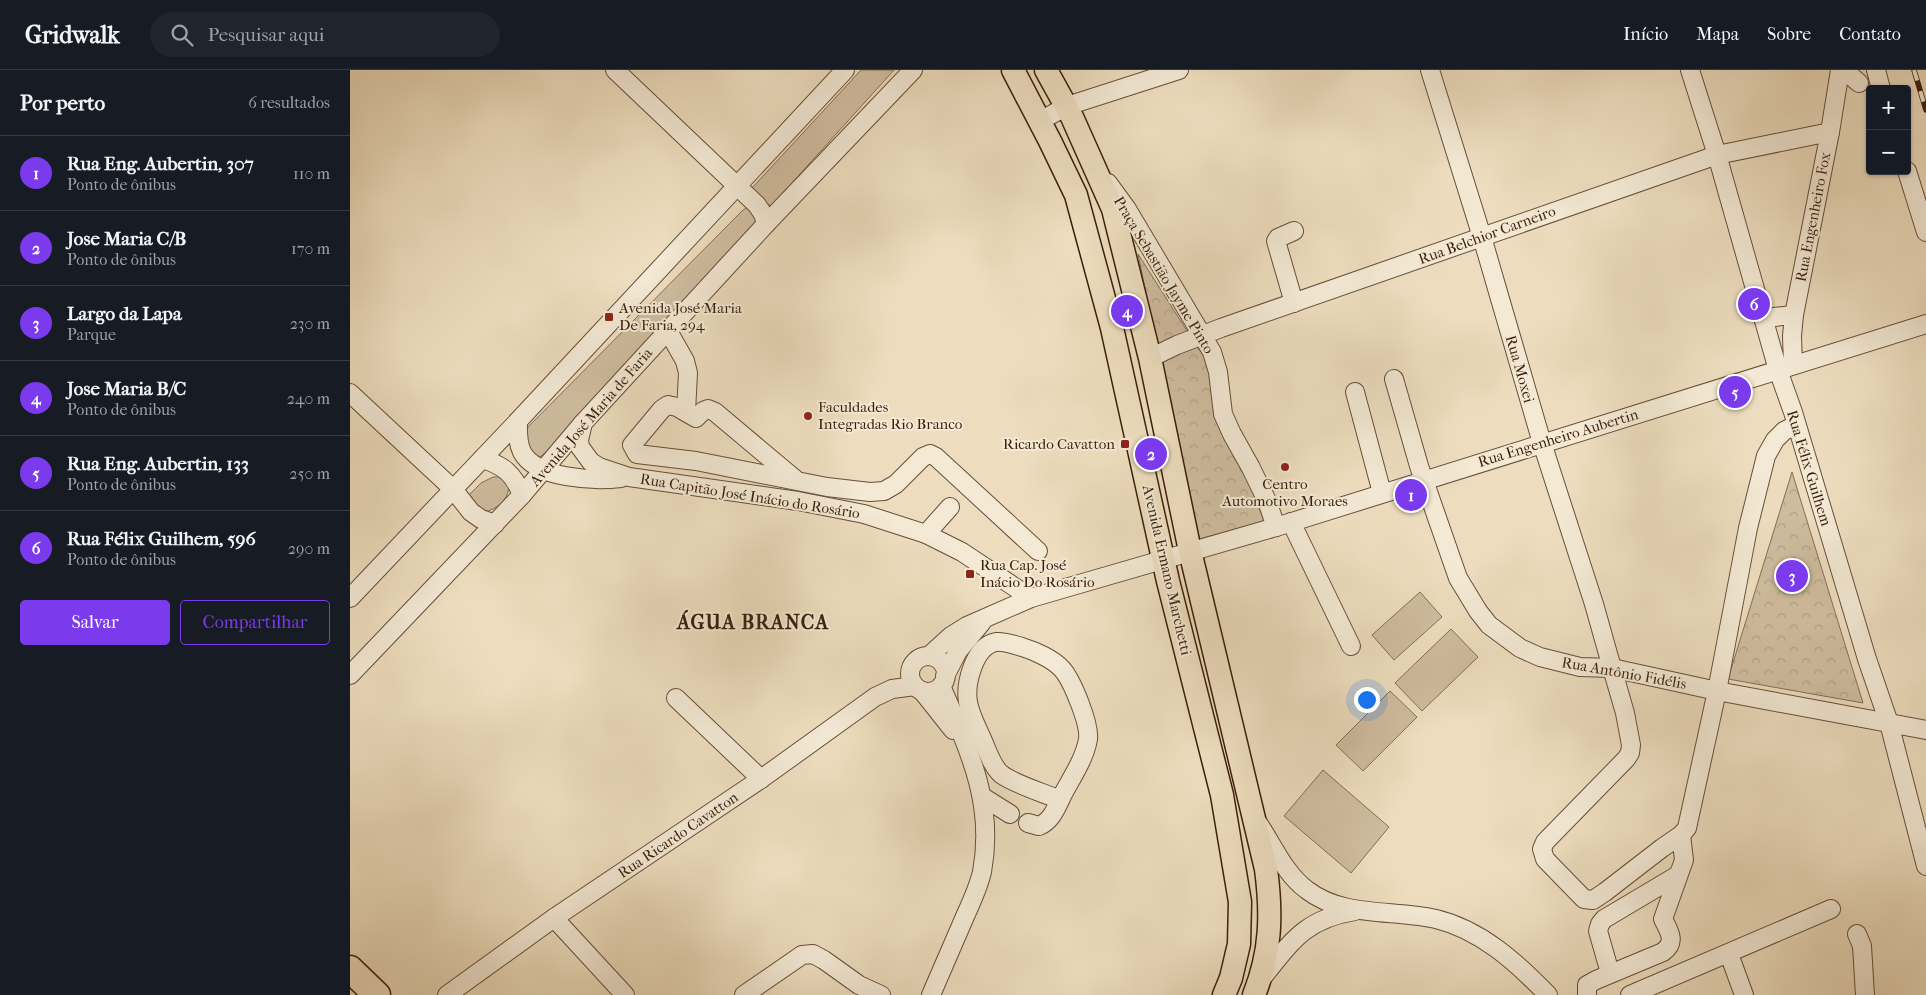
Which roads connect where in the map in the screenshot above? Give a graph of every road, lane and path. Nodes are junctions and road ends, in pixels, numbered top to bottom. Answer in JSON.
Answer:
{"nodes":[{"id":1,"x":615,"y":70,"type":"edge"},
{"id":2,"x":845,"y":70,"type":"edge"},
{"id":3,"x":913,"y":70,"type":"edge"},
{"id":4,"x":1013,"y":70,"type":"edge"},
{"id":5,"x":1046,"y":70,"type":"edge"},
{"id":6,"x":1179,"y":70,"type":"edge"},
{"id":7,"x":1430,"y":70,"type":"edge"},
{"id":8,"x":1690,"y":70,"type":"edge"},
{"id":9,"x":1840,"y":70,"type":"edge"},
{"id":10,"x":1844,"y":70,"type":"edge"},
{"id":11,"x":1876,"y":70,"type":"edge"},
{"id":12,"x":1859,"y":83,"type":"dead end"},
{"id":13,"x":1880,"y":85,"type":"edge"},
{"id":14,"x":1067,"y":106,"type":"junction"},
{"id":15,"x":1040,"y":121,"type":"junction"},
{"id":16,"x":1830,"y":132,"type":"junction"},
{"id":17,"x":1717,"y":155,"type":"junction"},
{"id":18,"x":716,"y":167,"type":"junction"},
{"id":19,"x":1096,"y":167,"type":"junction"},
{"id":20,"x":1908,"y":175,"type":"edge"},
{"id":21,"x":737,"y":186,"type":"junction"},
{"id":22,"x":722,"y":203,"type":"junction"},
{"id":23,"x":766,"y":224,"type":"junction"},
{"id":24,"x":1294,"y":230,"type":"dead end"},
{"id":25,"x":1926,"y":232,"type":"edge"},
{"id":26,"x":1482,"y":237,"type":"junction"},
{"id":27,"x":1294,"y":303,"type":"junction"},
{"id":28,"x":1794,"y":315,"type":"junction"},
{"id":29,"x":1763,"y":318,"type":"junction"},
{"id":30,"x":1926,"y":324,"type":"edge"},
{"id":31,"x":668,"y":331,"type":"junction"},
{"id":32,"x":1202,"y":335,"type":"junction"},
{"id":33,"x":1150,"y":358,"type":"junction"},
{"id":34,"x":1786,"y":368,"type":"junction"},
{"id":35,"x":1394,"y":379,"type":"dead end"},
{"id":36,"x":1355,"y":392,"type":"dead end"},
{"id":37,"x":350,"y":393,"type":"edge"},
{"id":38,"x":686,"y":412,"type":"junction"},
{"id":39,"x":518,"y":421,"type":"junction"},
{"id":40,"x":583,"y":423,"type":"junction"},
{"id":41,"x":1796,"y":425,"type":"junction"},
{"id":42,"x":1542,"y":443,"type":"junction"},
{"id":43,"x":482,"y":459,"type":"junction"},
{"id":44,"x":544,"y":470,"type":"junction"},
{"id":45,"x":628,"y":477,"type":"junction"},
{"id":46,"x":1424,"y":479,"type":"junction"},
{"id":47,"x":796,"y":480,"type":"junction"},
{"id":48,"x":453,"y":488,"type":"junction"},
{"id":49,"x":1382,"y":493,"type":"junction"},
{"id":50,"x":522,"y":495,"type":"junction"},
{"id":51,"x":958,"y":497,"type":"junction"},
{"id":52,"x":495,"y":524,"type":"junction"},
{"id":53,"x":1283,"y":524,"type":"junction"},
{"id":54,"x":926,"y":534,"type":"junction"},
{"id":55,"x":1038,"y":551,"type":"dead end"},
{"id":56,"x":1190,"y":551,"type":"junction"},
{"id":57,"x":1163,"y":558,"type":"junction"},
{"id":58,"x":350,"y":598,"type":"edge"},
{"id":59,"x":1031,"y":598,"type":"junction"},
{"id":60,"x":987,"y":616,"type":"junction"},
{"id":61,"x":1351,"y":646,"type":"dead end"},
{"id":62,"x":929,"y":656,"type":"junction"},
{"id":63,"x":1612,"y":668,"type":"junction"},
{"id":64,"x":350,"y":675,"type":"edge"},
{"id":65,"x":943,"y":681,"type":"junction"},
{"id":66,"x":918,"y":689,"type":"junction"},
{"id":67,"x":1717,"y":691,"type":"junction"},
{"id":68,"x":676,"y":698,"type":"dead end"},
{"id":69,"x":1889,"y":724,"type":"junction"},
{"id":70,"x":1926,"y":730,"type":"edge"},
{"id":71,"x":968,"y":749,"type":"junction"},
{"id":72,"x":761,"y":779,"type":"junction"},
{"id":73,"x":983,"y":798,"type":"junction"},
{"id":74,"x":1060,"y":800,"type":"junction"},
{"id":75,"x":1251,"y":812,"type":"junction"},
{"id":76,"x":1010,"y":814,"type":"dead end"},
{"id":77,"x":1028,"y":823,"type":"dead end"},
{"id":78,"x":1681,"y":835,"type":"junction"},
{"id":79,"x":1926,"y":866,"type":"edge"},
{"id":80,"x":1678,"y":875,"type":"junction"},
{"id":81,"x":1831,"y":909,"type":"dead end"},
{"id":82,"x":1360,"y":910,"type":"junction"},
{"id":83,"x":554,"y":918,"type":"junction"},
{"id":84,"x":1857,"y":934,"type":"dead end"},
{"id":85,"x":1729,"y":954,"type":"junction"},
{"id":86,"x":350,"y":969,"type":"edge"},
{"id":87,"x":1610,"y":973,"type":"junction"},
{"id":88,"x":1257,"y":988,"type":"edge"},
{"id":89,"x":377,"y":995,"type":"edge"},
{"id":90,"x":447,"y":995,"type":"edge"},
{"id":91,"x":625,"y":995,"type":"edge"},
{"id":92,"x":744,"y":995,"type":"edge"},
{"id":93,"x":881,"y":995,"type":"edge"},
{"id":94,"x":932,"y":995,"type":"edge"},
{"id":95,"x":1224,"y":995,"type":"edge"},
{"id":96,"x":1548,"y":995,"type":"edge"},
{"id":97,"x":1586,"y":995,"type":"edge"},
{"id":98,"x":1630,"y":995,"type":"edge"},
{"id":99,"x":1744,"y":995,"type":"edge"},
{"id":100,"x":1865,"y":995,"type":"edge"}],
"edges":[{"from":1,"to":18,"type":"street"},
{"from":2,"to":21,"type":"street"},
{"from":3,"to":23,"type":"street","name":"Avenida José Maria de Faria"},
{"from":4,"to":15,"type":"main road","name":"Avenida Ermano Marchetti"},
{"from":5,"to":14,"type":"main road","name":"Avenida Ermano Marchetti"},
{"from":6,"to":14,"type":"street"},
{"from":7,"to":26,"type":"street","name":"Rua Moxei"},
{"from":8,"to":17,"type":"street","name":"Rua Félix Guilhem"},
{"from":9,"to":16,"type":"street","name":"Rua Engenheiro Fox"},
{"from":10,"to":12,"type":"street"},
{"from":11,"to":13,"type":"street"},
{"from":14,"to":15,"type":"street"},
{"from":14,"to":19,"type":"main road","name":"Avenida Ermano Marchetti"},
{"from":15,"to":57,"type":"main road","name":"Avenida Ermano Marchetti"},
{"from":16,"to":17,"type":"street","name":"Rua Belchior Carneiro"},
{"from":16,"to":28,"type":"street","name":"Rua Engenheiro Fox"},
{"from":17,"to":26,"type":"street","name":"Rua Belchior Carneiro"},
{"from":17,"to":29,"type":"street","name":"Rua Félix Guilhem"},
{"from":18,"to":21,"type":"street"},
{"from":18,"to":22,"type":"street"},
{"from":19,"to":32,"type":"street","name":"Praça Sebastião Jayme Pinto"},
{"from":19,"to":33,"type":"main road","name":"Avenida Ermano Marchetti"},
{"from":20,"to":25,"type":"street"},
{"from":21,"to":22,"type":"street"},
{"from":21,"to":23,"type":"street"},
{"from":22,"to":39,"type":"street"},
{"from":23,"to":31,"type":"street","name":"Avenida José Maria de Faria"},
{"from":24,"to":27,"type":"street"},
{"from":26,"to":27,"type":"street","name":"Rua Belchior Carneiro"},
{"from":26,"to":42,"type":"street","name":"Rua Moxei"},
{"from":27,"to":32,"type":"street","name":"Rua Belchior Carneiro"},
{"from":28,"to":29,"type":"street"},
{"from":28,"to":34,"type":"street","name":"Rua Engenheiro Fox"},
{"from":29,"to":34,"type":"street","name":"Rua Félix Guilhem"},
{"from":30,"to":34,"type":"street","name":"Rua Engenheiro Aubertin"},
{"from":31,"to":38,"type":"street"},
{"from":31,"to":40,"type":"street","name":"Avenida José Maria de Faria"},
{"from":32,"to":33,"type":"street","name":"Rua Belchior Carneiro"},
{"from":32,"to":53,"type":"street","name":"Praça Sebastião Jayme Pinto"},
{"from":33,"to":56,"type":"main road","name":"Avenida Ermano Marchetti"},
{"from":34,"to":41,"type":"street","name":"Rua Félix Guilhem"},
{"from":34,"to":42,"type":"street","name":"Rua Engenheiro Aubertin"},
{"from":35,"to":46,"type":"street","name":"Rua Antônio Fidélis"},
{"from":36,"to":49,"type":"street"},
{"from":37,"to":48,"type":"street"},
{"from":38,"to":47,"type":"street"},
{"from":38,"to":47,"type":"street"},
{"from":39,"to":43,"type":"street"},
{"from":39,"to":44,"type":"street","name":"Rua Capitão José Inácio do Rosário"},
{"from":40,"to":44,"type":"street","name":"Avenida José Maria de Faria"},
{"from":40,"to":45,"type":"street","name":"Rua Capitão José Inácio do Rosário"},
{"from":41,"to":67,"type":"street"},
{"from":41,"to":69,"type":"street","name":"Rua Félix Guilhem"},
{"from":42,"to":46,"type":"street","name":"Rua Engenheiro Aubertin"},
{"from":42,"to":63,"type":"street","name":"Rua Moxei"},
{"from":43,"to":48,"type":"street"},
{"from":43,"to":50,"type":"street"},
{"from":44,"to":45,"type":"street","name":"Rua Capitão José Inácio do Rosário"},
{"from":44,"to":50,"type":"street","name":"Avenida José Maria de Faria"},
{"from":45,"to":54,"type":"street","name":"Rua Capitão José Inácio do Rosário"},
{"from":46,"to":49,"type":"street","name":"Rua Engenheiro Aubertin"},
{"from":46,"to":63,"type":"street","name":"Rua Antônio Fidélis"},
{"from":47,"to":51,"type":"street"},
{"from":48,"to":52,"type":"street"},
{"from":48,"to":58,"type":"street"},
{"from":49,"to":53,"type":"street","name":"Rua Engenheiro Aubertin"},
{"from":50,"to":52,"type":"street","name":"Avenida José Maria de Faria"},
{"from":51,"to":54,"type":"street"},
{"from":51,"to":55,"type":"street"},
{"from":52,"to":64,"type":"street","name":"Avenida José Maria de Faria"},
{"from":53,"to":56,"type":"street","name":"Rua Engenheiro Aubertin"},
{"from":53,"to":61,"type":"street","name":"Praça Sebastião Jayme Pinto"},
{"from":54,"to":59,"type":"street","name":"Rua Capitão José Inácio do Rosário"},
{"from":56,"to":57,"type":"street"},
{"from":56,"to":75,"type":"main road","name":"Avenida Ermano Marchetti"},
{"from":57,"to":59,"type":"street"},
{"from":57,"to":95,"type":"main road","name":"Avenida Ermano Marchetti"},
{"from":59,"to":60,"type":"street"},
{"from":60,"to":62,"type":"street"},
{"from":60,"to":65,"type":"street"},
{"from":62,"to":65,"type":"street"},
{"from":62,"to":66,"type":"street"},
{"from":63,"to":67,"type":"street","name":"Rua Antônio Fidélis"},
{"from":63,"to":78,"type":"street"},
{"from":65,"to":66,"type":"street"},
{"from":65,"to":71,"type":"street"},
{"from":66,"to":71,"type":"street"},
{"from":66,"to":72,"type":"street","name":"Rua Ricardo Cavatton"},
{"from":67,"to":69,"type":"street","name":"Rua Antônio Fidélis"},
{"from":67,"to":78,"type":"street"},
{"from":68,"to":72,"type":"street"},
{"from":69,"to":70,"type":"street","name":"Rua Antônio Fidélis"},
{"from":69,"to":79,"type":"street","name":"Rua Félix Guilhem"},
{"from":71,"to":73,"type":"street"},
{"from":72,"to":83,"type":"street","name":"Rua Ricardo Cavatton"},
{"from":73,"to":76,"type":"street"},
{"from":73,"to":94,"type":"street"},
{"from":74,"to":74,"type":"street"},
{"from":74,"to":77,"type":"street"},
{"from":75,"to":82,"type":"street"},
{"from":75,"to":88,"type":"main road","name":"Avenida Ermano Marchetti"},
{"from":78,"to":80,"type":"street"},
{"from":80,"to":87,"type":"street"},
{"from":80,"to":87,"type":"street"},
{"from":81,"to":85,"type":"street"},
{"from":82,"to":88,"type":"street"},
{"from":82,"to":96,"type":"street"},
{"from":83,"to":90,"type":"street","name":"Rua Ricardo Cavatton"},
{"from":83,"to":91,"type":"street"},
{"from":84,"to":100,"type":"street"},
{"from":85,"to":98,"type":"street"},
{"from":85,"to":99,"type":"street"},
{"from":86,"to":89,"type":"highway"},
{"from":87,"to":97,"type":"street"},
{"from":92,"to":93,"type":"street"}]}
